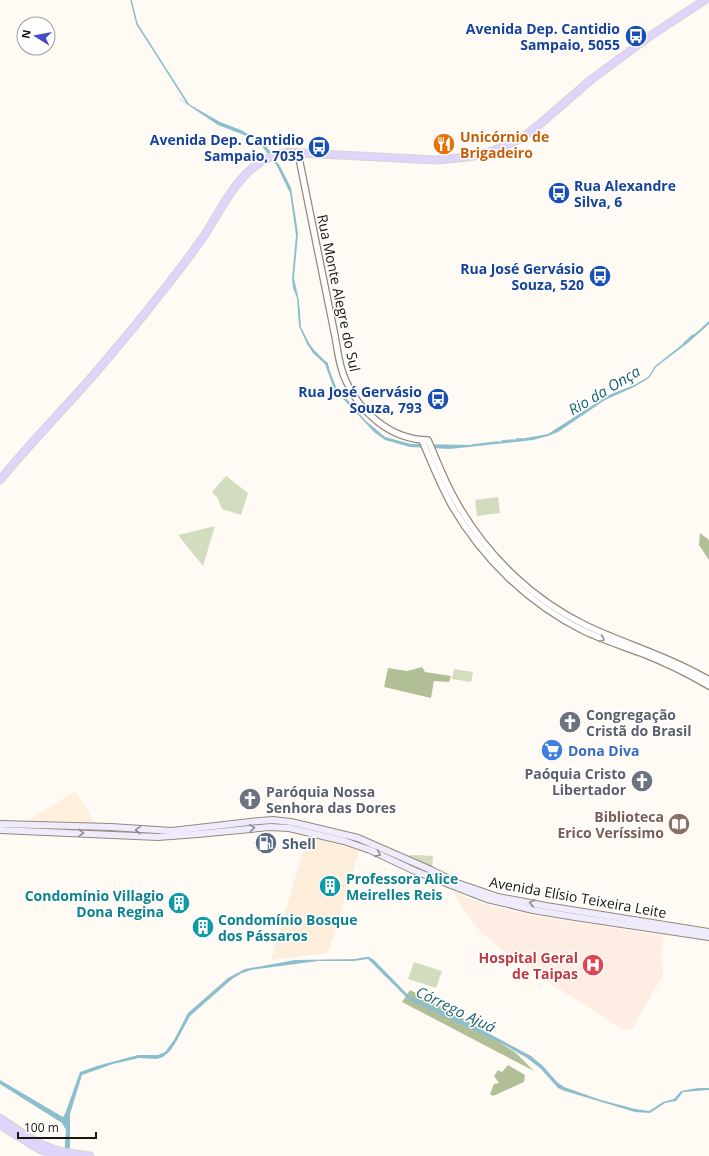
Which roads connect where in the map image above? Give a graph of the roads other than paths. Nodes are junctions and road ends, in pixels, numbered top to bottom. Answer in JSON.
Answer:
{"nodes":[{"id":1,"x":705,"y":0,"type":"edge"},
{"id":2,"x":299,"y":153,"type":"junction"},
{"id":3,"x":425,"y":440,"type":"junction"},
{"id":4,"x":0,"y":480,"type":"edge"},
{"id":5,"x":709,"y":680,"type":"edge"},
{"id":6,"x":709,"y":686,"type":"edge"},
{"id":7,"x":0,"y":824,"type":"edge"},
{"id":8,"x":0,"y":830,"type":"edge"},
{"id":9,"x":709,"y":932,"type":"edge"},
{"id":10,"x":709,"y":937,"type":"edge"},
{"id":11,"x":0,"y":1118,"type":"edge"},
{"id":12,"x":0,"y":1125,"type":"edge"},
{"id":13,"x":60,"y":1154,"type":"edge"},
{"id":14,"x":86,"y":1156,"type":"edge"}],
"edges":[{"from":1,"to":2,"type":"main road"},
{"from":2,"to":3,"type":"street","name":"Rua Monte Alegre do Sul"},
{"from":2,"to":4,"type":"main road"},
{"from":3,"to":5,"type":"street"},
{"from":3,"to":6,"type":"street","one_way":true},
{"from":9,"to":7,"type":"main road","name":"Avenida Elísio Teixeira Leite","one_way":true},
{"from":8,"to":10,"type":"main road","name":"Avenida Elísio Teixeira Leite","one_way":true},
{"from":11,"to":13,"type":"main road"},
{"from":12,"to":13,"type":"main road"},
{"from":13,"to":14,"type":"main road"}]}
